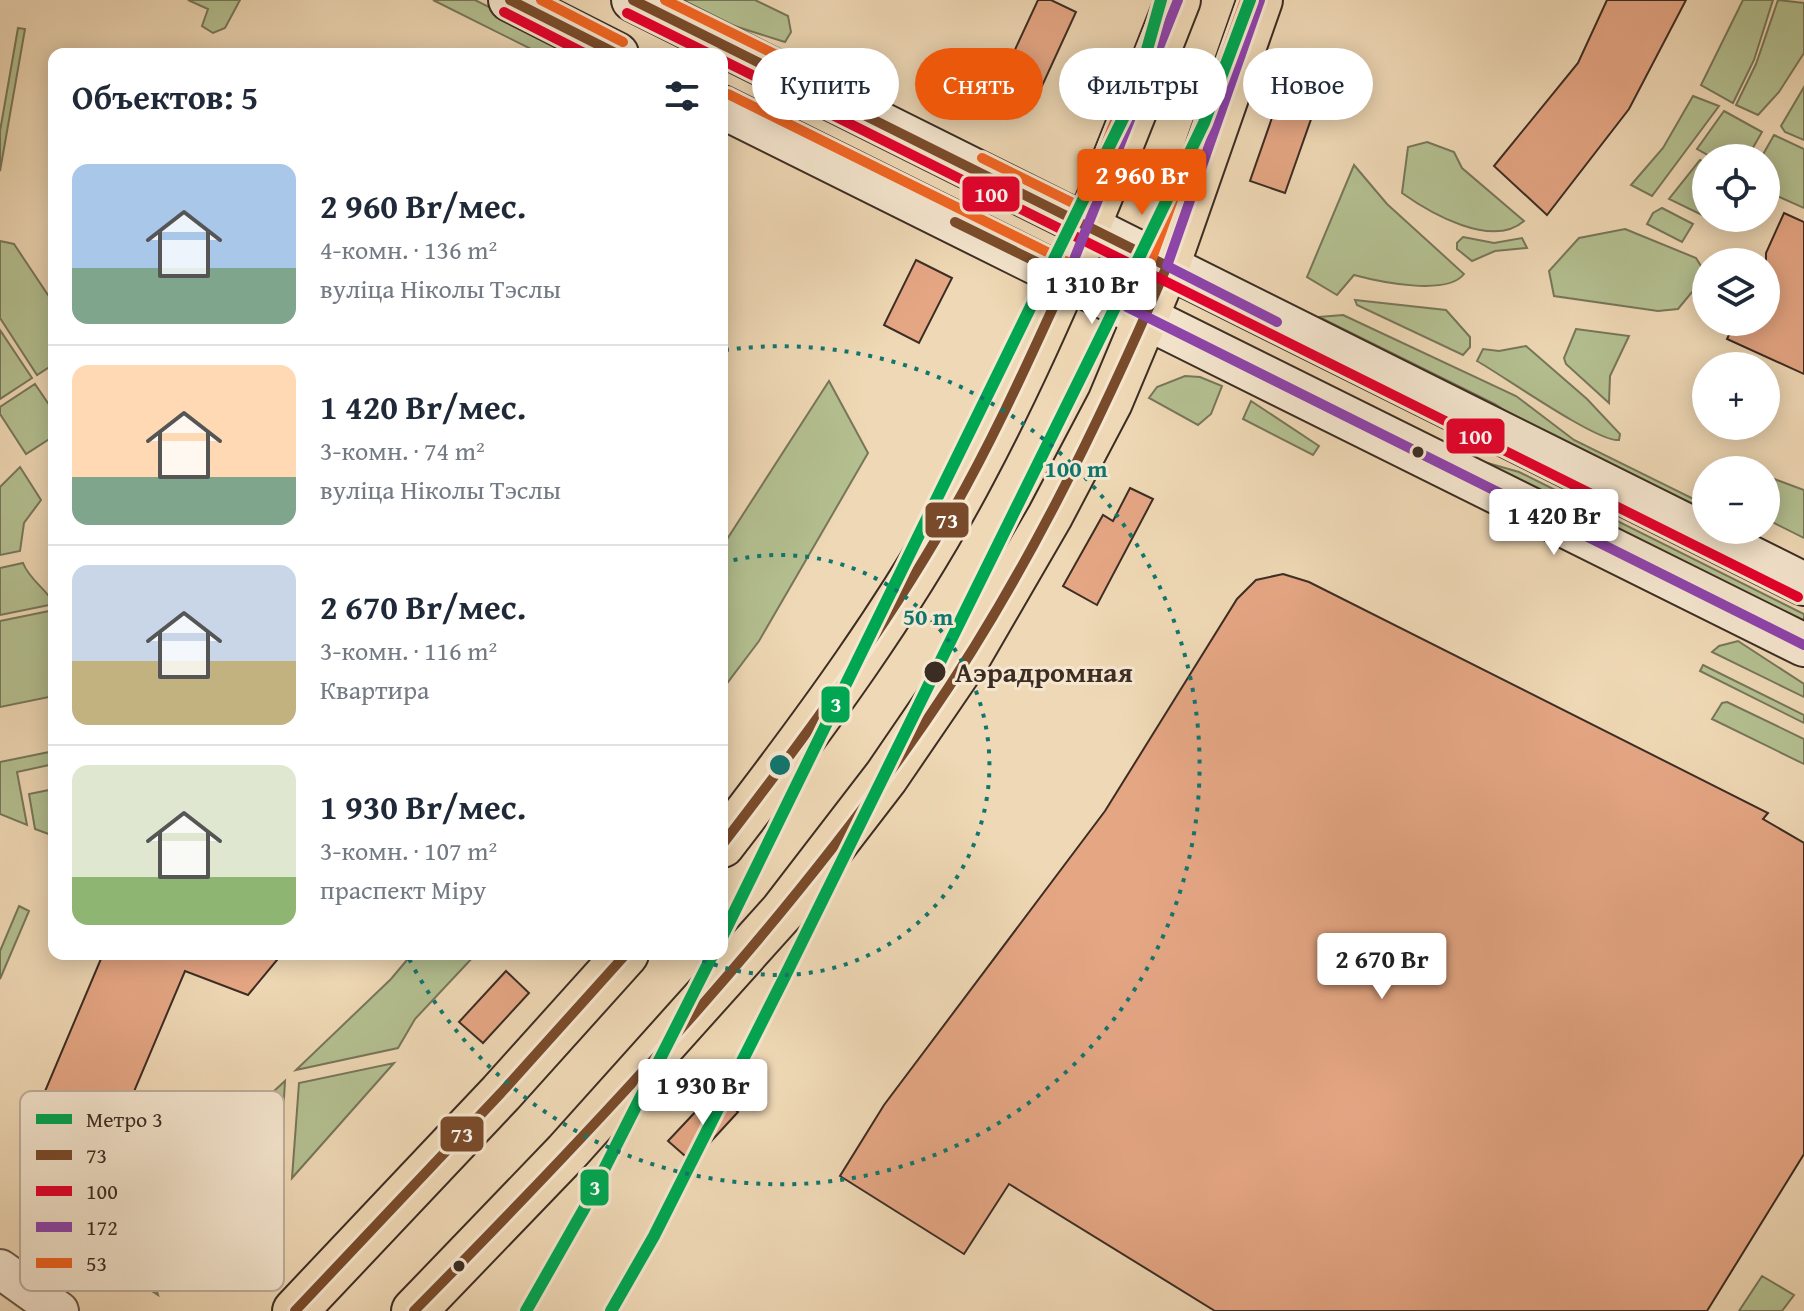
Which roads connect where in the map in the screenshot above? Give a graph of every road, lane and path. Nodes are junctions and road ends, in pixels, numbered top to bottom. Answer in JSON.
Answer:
{"nodes":[{"id":1,"x":510,"y":0,"type":"edge"},
{"id":2,"x":633,"y":0,"type":"edge"},
{"id":3,"x":1178,"y":0,"type":"edge"},
{"id":4,"x":1260,"y":0,"type":"edge"},
{"id":5,"x":605,"y":48,"type":"edge"},
{"id":6,"x":728,"y":110,"type":"edge"},
{"id":7,"x":1088,"y":226,"type":"junction"},
{"id":8,"x":1167,"y":266,"type":"junction"},
{"id":9,"x":1067,"y":277,"type":"junction"},
{"id":10,"x":1146,"y":316,"type":"junction"},
{"id":11,"x":1804,"y":584,"type":"edge"},
{"id":12,"x":1804,"y":645,"type":"edge"},
{"id":13,"x":728,"y":837,"type":"edge"},
{"id":14,"x":621,"y":960,"type":"edge"},
{"id":15,"x":0,"y":1269,"type":"edge"},
{"id":16,"x":20,"y":1283,"type":"edge"},
{"id":17,"x":31,"y":1291,"type":"edge"},
{"id":18,"x":59,"y":1311,"type":"edge"},
{"id":19,"x":295,"y":1311,"type":"edge"},
{"id":20,"x":414,"y":1311,"type":"edge"}],
"edges":[{"from":1,"to":5,"type":"main road"},
{"from":2,"to":7,"type":"main road"},
{"from":3,"to":7,"type":"main road"},
{"from":4,"to":8,"type":"main road"},
{"from":6,"to":9,"type":"main road"},
{"from":7,"to":8,"type":"main road"},
{"from":7,"to":9,"type":"main road"},
{"from":8,"to":10,"type":"main road"},
{"from":8,"to":11,"type":"main road"},
{"from":9,"to":10,"type":"main road"},
{"from":9,"to":13,"type":"main road"},
{"from":10,"to":12,"type":"main road"},
{"from":10,"to":20,"type":"main road"},
{"from":14,"to":19,"type":"main road"},
{"from":15,"to":16,"type":"street"},
{"from":17,"to":18,"type":"street"}]}
